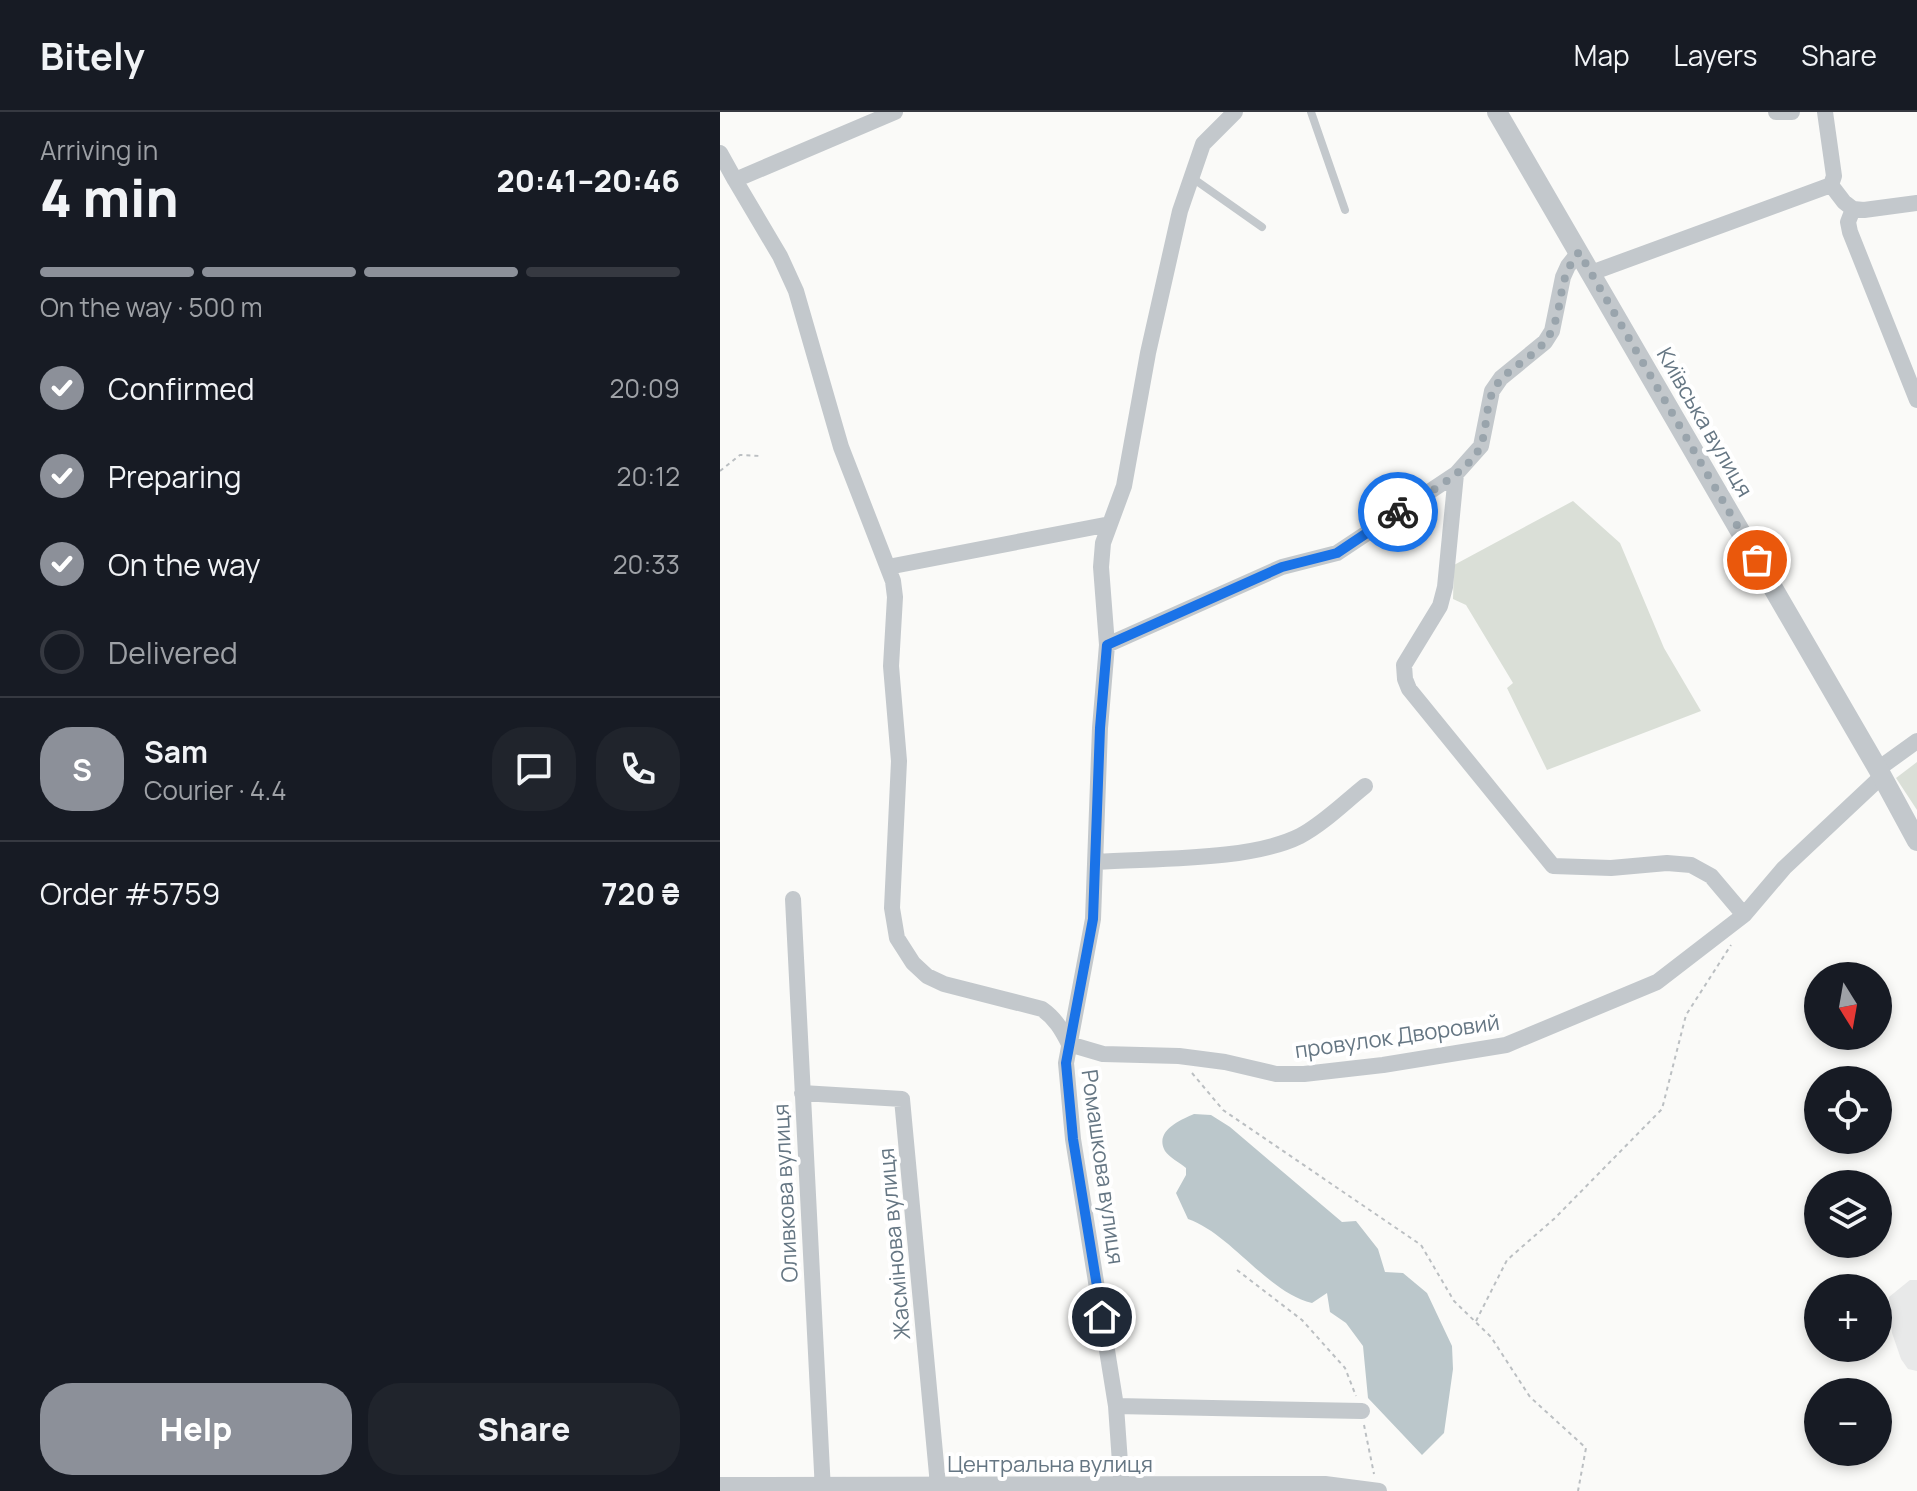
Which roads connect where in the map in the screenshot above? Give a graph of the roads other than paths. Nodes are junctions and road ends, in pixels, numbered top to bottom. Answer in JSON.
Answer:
{"nodes":[{"id":1,"x":895,"y":112,"type":"edge"},
{"id":2,"x":1233,"y":112,"type":"edge"},
{"id":3,"x":1311,"y":112,"type":"edge"},
{"id":4,"x":1497,"y":112,"type":"edge"},
{"id":5,"x":1776,"y":112,"type":"edge"},
{"id":6,"x":1792,"y":112,"type":"edge"},
{"id":7,"x":1825,"y":112,"type":"edge"},
{"id":8,"x":720,"y":153,"type":"edge"},
{"id":9,"x":1190,"y":176,"type":"junction"},
{"id":10,"x":735,"y":180,"type":"junction"},
{"id":11,"x":1831,"y":185,"type":"junction"},
{"id":12,"x":1917,"y":203,"type":"edge"},
{"id":13,"x":1853,"y":209,"type":"junction"},
{"id":14,"x":1345,"y":210,"type":"dead end"},
{"id":15,"x":1262,"y":227,"type":"dead end"},
{"id":16,"x":1579,"y":252,"type":"junction"},
{"id":17,"x":1591,"y":273,"type":"junction"},
{"id":18,"x":1917,"y":400,"type":"edge"},
{"id":19,"x":1456,"y":474,"type":"junction"},
{"id":20,"x":1110,"y":524,"type":"junction"},
{"id":21,"x":888,"y":567,"type":"junction"},
{"id":22,"x":1107,"y":645,"type":"junction"},
{"id":23,"x":1917,"y":741,"type":"edge"},
{"id":24,"x":1880,"y":772,"type":"junction"},
{"id":25,"x":1365,"y":786,"type":"dead end"},
{"id":26,"x":1917,"y":841,"type":"edge"},
{"id":27,"x":1097,"y":862,"type":"junction"},
{"id":28,"x":793,"y":899,"type":"dead end"},
{"id":29,"x":1742,"y":917,"type":"junction"},
{"id":30,"x":1069,"y":1044,"type":"junction"},
{"id":31,"x":802,"y":1093,"type":"junction"},
{"id":32,"x":1116,"y":1406,"type":"junction"},
{"id":33,"x":1362,"y":1411,"type":"road end"},
{"id":34,"x":720,"y":1485,"type":"edge"},
{"id":35,"x":938,"y":1485,"type":"junction"},
{"id":36,"x":823,"y":1488,"type":"edge"},
{"id":37,"x":1122,"y":1489,"type":"edge"},
{"id":38,"x":1378,"y":1491,"type":"edge"}],
"edges":[{"from":1,"to":10,"type":"street"},
{"from":2,"to":9,"type":"street","name":"Ромашкова вулиця"},
{"from":3,"to":14,"type":"lane"},
{"from":4,"to":16,"type":"street","name":"Київська вулиця"},
{"from":5,"to":6,"type":"street"},
{"from":7,"to":11,"type":"street"},
{"from":8,"to":10,"type":"street"},
{"from":9,"to":15,"type":"lane"},
{"from":9,"to":20,"type":"street","name":"Ромашкова вулиця"},
{"from":10,"to":21,"type":"street"},
{"from":11,"to":13,"type":"street"},
{"from":11,"to":17,"type":"street"},
{"from":12,"to":13,"type":"street"},
{"from":13,"to":18,"type":"street"},
{"from":16,"to":17,"type":"street","name":"Київська вулиця"},
{"from":16,"to":19,"type":"street"},
{"from":17,"to":24,"type":"street","name":"Київська вулиця"},
{"from":19,"to":22,"type":"street"},
{"from":19,"to":29,"type":"street"},
{"from":20,"to":21,"type":"street"},
{"from":20,"to":22,"type":"street","name":"Ромашкова вулиця"},
{"from":21,"to":30,"type":"street"},
{"from":22,"to":27,"type":"street","name":"Ромашкова вулиця"},
{"from":23,"to":24,"type":"street","name":"провулок Дворовий"},
{"from":24,"to":26,"type":"street","name":"Київська вулиця"},
{"from":24,"to":29,"type":"street","name":"провулок Дворовий"},
{"from":25,"to":27,"type":"street"},
{"from":27,"to":30,"type":"street","name":"Ромашкова вулиця"},
{"from":28,"to":31,"type":"street","name":"Оливкова вулиця"},
{"from":29,"to":30,"type":"street","name":"провулок Дворовий"},
{"from":30,"to":32,"type":"street","name":"Ромашкова вулиця"},
{"from":31,"to":35,"type":"street","name":"Жасмінова вулиця"},
{"from":31,"to":36,"type":"street","name":"Оливкова вулиця"},
{"from":32,"to":33,"type":"street"},
{"from":32,"to":37,"type":"street","name":"Ромашкова вулиця"},
{"from":34,"to":36,"type":"street","name":"Центральна вулиця"},
{"from":35,"to":36,"type":"street","name":"Центральна вулиця"},
{"from":35,"to":37,"type":"street","name":"Центральна вулиця"},
{"from":37,"to":38,"type":"street","name":"Центральна вулиця"}]}
